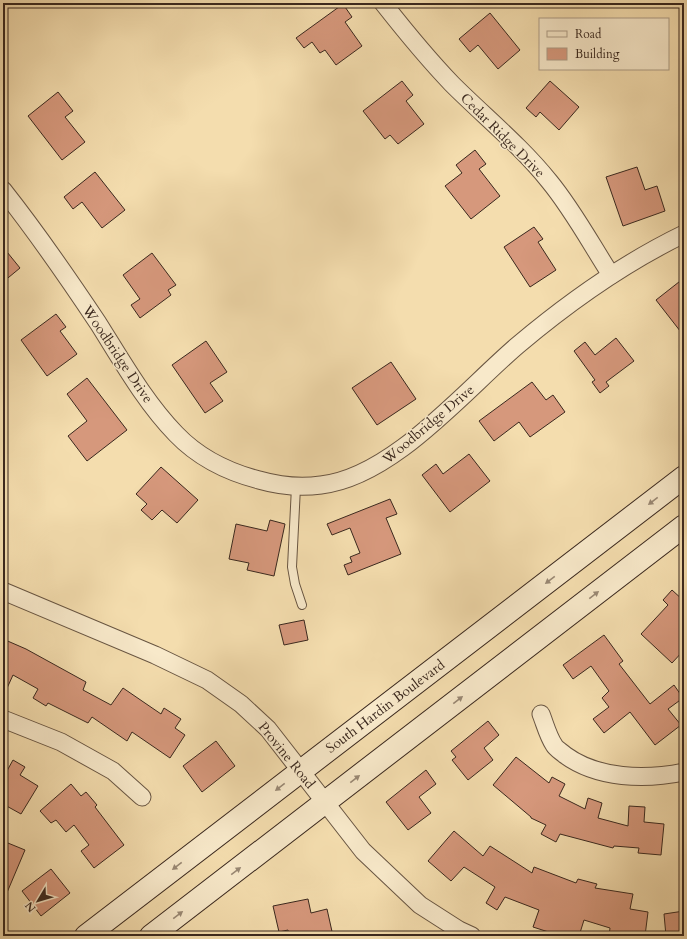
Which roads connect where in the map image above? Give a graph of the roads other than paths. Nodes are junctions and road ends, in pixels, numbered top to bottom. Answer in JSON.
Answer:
{"nodes":[{"id":1,"x":383,"y":3,"type":"edge"},
{"id":2,"x":3,"y":190,"type":"edge"},
{"id":3,"x":684,"y":234,"type":"edge"},
{"id":4,"x":611,"y":275,"type":"junction"},
{"id":5,"x":684,"y":477,"type":"edge"},
{"id":6,"x":296,"y":487,"type":"junction"},
{"id":7,"x":684,"y":526,"type":"edge"},
{"id":8,"x":3,"y":591,"type":"edge"},
{"id":9,"x":302,"y":605,"type":"dead end"},
{"id":10,"x":541,"y":714,"type":"dead end"},
{"id":11,"x":3,"y":719,"type":"edge"},
{"id":12,"x":300,"y":771,"type":"junction"},
{"id":13,"x":684,"y":772,"type":"edge"},
{"id":14,"x":142,"y":797,"type":"dead end"},
{"id":15,"x":325,"y":803,"type":"junction"},
{"id":16,"x":86,"y":936,"type":"edge"},
{"id":17,"x":151,"y":936,"type":"edge"},
{"id":18,"x":472,"y":936,"type":"edge"}],
"edges":[{"from":1,"to":4,"type":"street","name":"Cedar Ridge Drive"},
{"from":2,"to":6,"type":"street","name":"Woodbridge Drive"},
{"from":3,"to":4,"type":"street","name":"Woodbridge Drive"},
{"from":4,"to":6,"type":"street","name":"Woodbridge Drive"},
{"from":5,"to":12,"type":"main road","name":"South Hardin Boulevard","one_way":true},
{"from":6,"to":9,"type":"lane"},
{"from":15,"to":7,"type":"main road","one_way":true},
{"from":8,"to":12,"type":"street","name":"Provine Road"},
{"from":10,"to":13,"type":"street"},
{"from":11,"to":14,"type":"street"},
{"from":12,"to":15,"type":"street","name":"Provine Road"},
{"from":12,"to":16,"type":"main road","name":"South Hardin Boulevard","one_way":true},
{"from":17,"to":15,"type":"main road","one_way":true},
{"from":15,"to":18,"type":"street","name":"Provine Road"}]}
